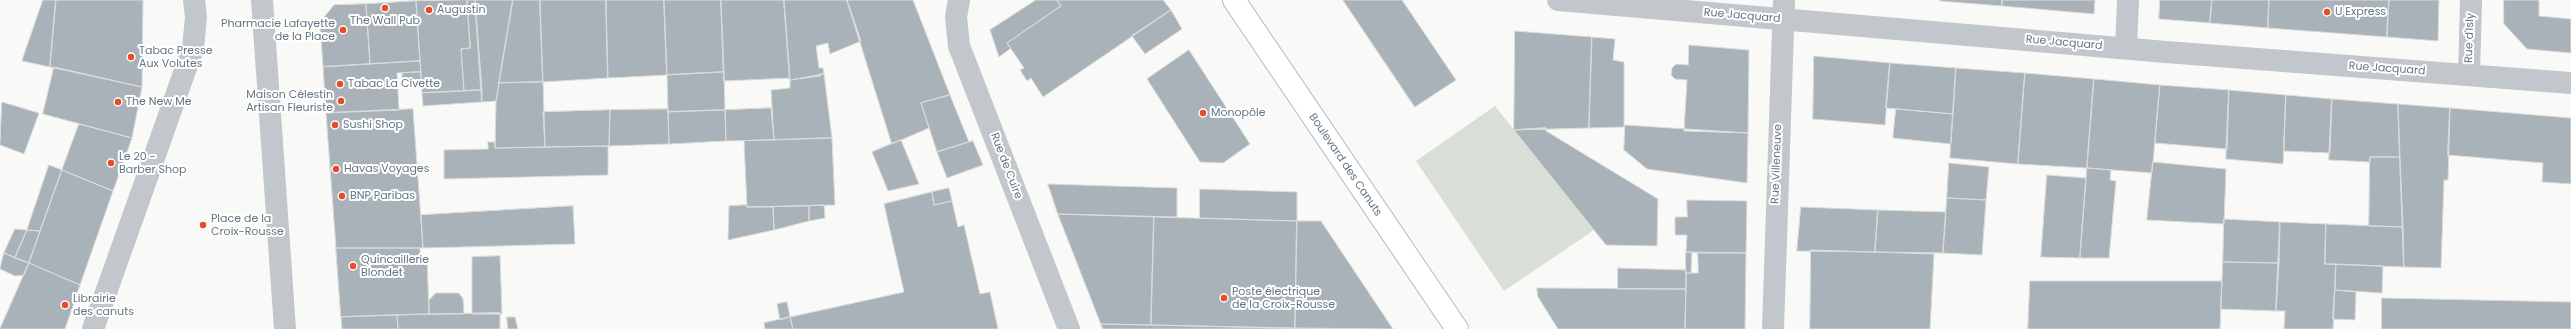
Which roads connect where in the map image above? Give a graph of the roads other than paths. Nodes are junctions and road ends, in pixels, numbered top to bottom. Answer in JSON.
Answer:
{"nodes":[{"id":1,"x":194,"y":0,"type":"edge"},
{"id":2,"x":262,"y":0,"type":"edge"},
{"id":3,"x":959,"y":0,"type":"edge"},
{"id":4,"x":1234,"y":0,"type":"edge"},
{"id":5,"x":1558,"y":0,"type":"edge"},
{"id":6,"x":2128,"y":0,"type":"edge"},
{"id":7,"x":2471,"y":0,"type":"edge"},
{"id":8,"x":1783,"y":10,"type":"edge"},
{"id":9,"x":2126,"y":48,"type":"junction"},
{"id":10,"x":2469,"y":75,"type":"junction"},
{"id":11,"x":2571,"y":83,"type":"edge"},
{"id":12,"x":93,"y":329,"type":"edge"},
{"id":13,"x":285,"y":329,"type":"edge"},
{"id":14,"x":1069,"y":329,"type":"edge"},
{"id":15,"x":1456,"y":329,"type":"edge"},
{"id":16,"x":1773,"y":329,"type":"edge"}],
"edges":[{"from":1,"to":12,"type":"street"},
{"from":2,"to":13,"type":"street"},
{"from":3,"to":14,"type":"street","name":"Rue de Cuire"},
{"from":4,"to":15,"type":"main road","name":"Boulevard des Canuts"},
{"from":5,"to":8,"type":"street","name":"Rue Jacquard"},
{"from":6,"to":9,"type":"street"},
{"from":7,"to":10,"type":"street","name":"Rue d'Isly"},
{"from":8,"to":9,"type":"street","name":"Rue Jacquard"},
{"from":8,"to":16,"type":"street","name":"Rue Villeneuve"},
{"from":9,"to":10,"type":"street","name":"Rue Jacquard"},
{"from":10,"to":11,"type":"street","name":"Rue Jacquard"}]}
